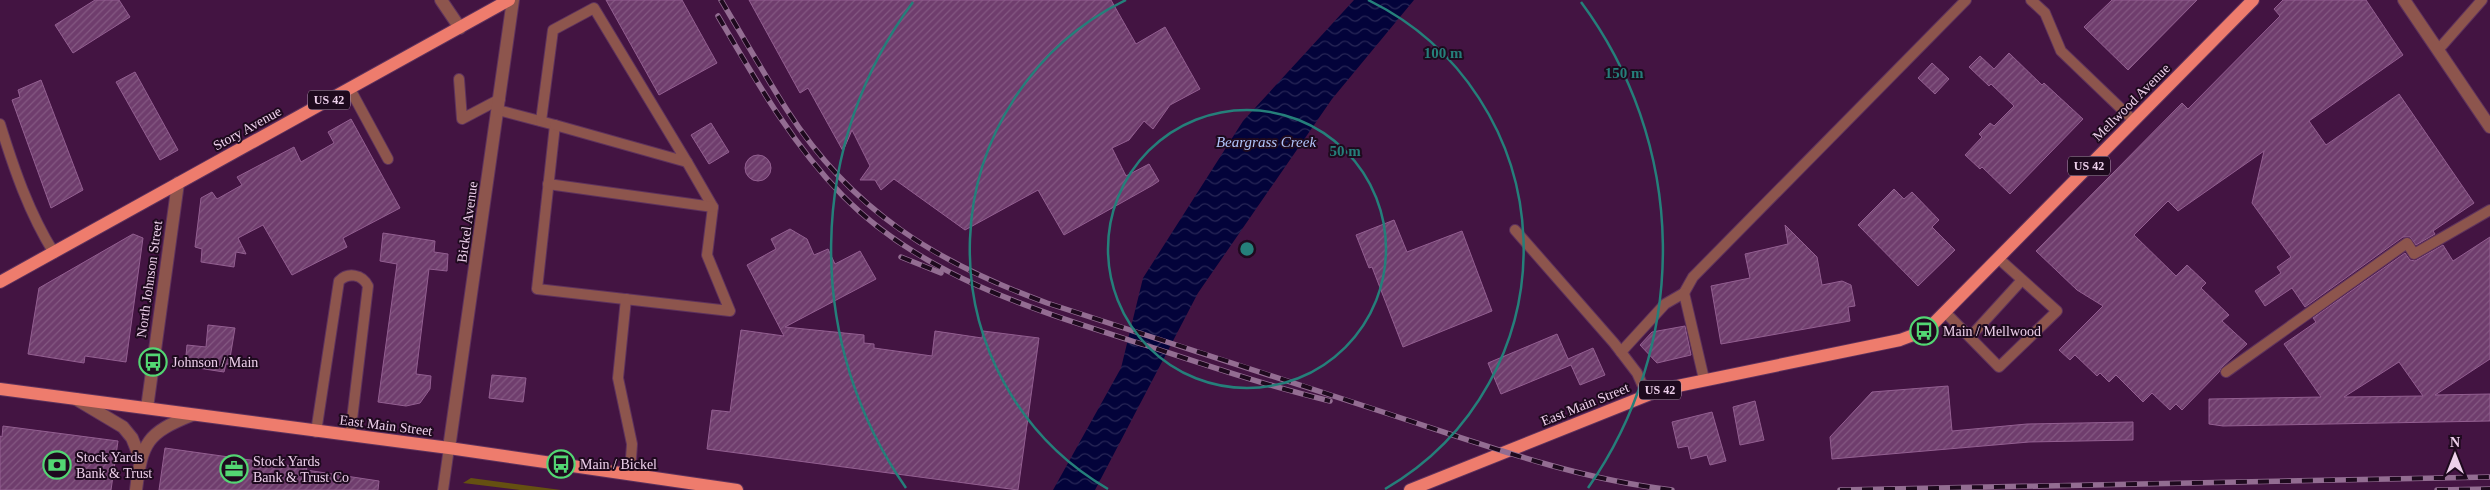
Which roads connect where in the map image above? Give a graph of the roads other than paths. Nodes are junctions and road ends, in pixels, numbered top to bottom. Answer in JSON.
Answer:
{"nodes":[{"id":1,"x":441,"y":0,"type":"edge"},
{"id":2,"x":509,"y":0,"type":"edge"},
{"id":3,"x":513,"y":0,"type":"edge"},
{"id":4,"x":1966,"y":0,"type":"edge"},
{"id":5,"x":2031,"y":0,"type":"edge"},
{"id":6,"x":2252,"y":0,"type":"edge"},
{"id":7,"x":2404,"y":0,"type":"edge"},
{"id":8,"x":2482,"y":0,"type":"edge"},
{"id":9,"x":460,"y":28,"type":"junction"},
{"id":10,"x":2438,"y":50,"type":"junction"},
{"id":11,"x":459,"y":79,"type":"dead end"},
{"id":12,"x":350,"y":89,"type":"junction"},
{"id":13,"x":499,"y":104,"type":"junction"},
{"id":14,"x":541,"y":121,"type":"junction"},
{"id":15,"x":2134,"y":121,"type":"junction"},
{"id":16,"x":0,"y":124,"type":"edge"},
{"id":17,"x":555,"y":125,"type":"junction"},
{"id":18,"x":2490,"y":127,"type":"edge"},
{"id":19,"x":388,"y":159,"type":"dead end"},
{"id":20,"x":687,"y":162,"type":"junction"},
{"id":21,"x":178,"y":184,"type":"junction"},
{"id":22,"x":548,"y":184,"type":"junction"},
{"id":23,"x":713,"y":207,"type":"junction"},
{"id":24,"x":2490,"y":210,"type":"edge"},
{"id":25,"x":1515,"y":230,"type":"dead end"},
{"id":26,"x":54,"y":253,"type":"junction"},
{"id":27,"x":1998,"y":258,"type":"junction"},
{"id":28,"x":2022,"y":280,"type":"junction"},
{"id":29,"x":0,"y":282,"type":"edge"},
{"id":30,"x":1684,"y":293,"type":"junction"},
{"id":31,"x":626,"y":300,"type":"junction"},
{"id":32,"x":1945,"y":312,"type":"junction"},
{"id":33,"x":1924,"y":331,"type":"joint"},
{"id":34,"x":1970,"y":337,"type":"junction"},
{"id":35,"x":1621,"y":352,"type":"junction"},
{"id":36,"x":2226,"y":372,"type":"dead end"},
{"id":37,"x":1704,"y":379,"type":"junction"},
{"id":38,"x":0,"y":389,"type":"edge"},
{"id":39,"x":1647,"y":395,"type":"junction"},
{"id":40,"x":76,"y":398,"type":"junction"},
{"id":41,"x":147,"y":408,"type":"junction"},
{"id":42,"x":192,"y":415,"type":"junction"},
{"id":43,"x":316,"y":432,"type":"junction"},
{"id":44,"x":350,"y":436,"type":"junction"},
{"id":45,"x":449,"y":448,"type":"junction"},
{"id":46,"x":140,"y":458,"type":"junction"},
{"id":47,"x":630,"y":474,"type":"junction"},
{"id":48,"x":136,"y":490,"type":"edge"},
{"id":49,"x":444,"y":490,"type":"edge"},
{"id":50,"x":737,"y":490,"type":"edge"},
{"id":51,"x":1410,"y":490,"type":"edge"}],
"edges":[{"from":1,"to":9,"type":"street"},
{"from":2,"to":9,"type":"main road","name":"Story Avenue","number":"US 42"},
{"from":3,"to":13,"type":"street","name":"Bickel Avenue"},
{"from":4,"to":30,"type":"lane"},
{"from":5,"to":15,"type":"lane"},
{"from":6,"to":15,"type":"main road","name":"Mellwood Avenue","number":"US 42"},
{"from":7,"to":10,"type":"street"},
{"from":8,"to":10,"type":"lane"},
{"from":9,"to":12,"type":"main road","name":"Story Avenue","number":"US 42"},
{"from":10,"to":18,"type":"street"},
{"from":11,"to":13,"type":"lane"},
{"from":12,"to":19,"type":"lane"},
{"from":12,"to":21,"type":"main road","name":"Story Avenue","number":"US 42"},
{"from":13,"to":14,"type":"lane"},
{"from":13,"to":45,"type":"street","name":"Bickel Avenue"},
{"from":14,"to":17,"type":"lane"},
{"from":14,"to":20,"type":"lane"},
{"from":15,"to":27,"type":"main road","name":"Mellwood Avenue","number":"US 42"},
{"from":16,"to":26,"type":"lane"},
{"from":17,"to":20,"type":"lane"},
{"from":17,"to":22,"type":"lane"},
{"from":20,"to":23,"type":"lane"},
{"from":21,"to":26,"type":"main road","name":"Story Avenue","number":"US 42"},
{"from":21,"to":41,"type":"street","name":"North Johnson Street"},
{"from":22,"to":23,"type":"lane"},
{"from":22,"to":31,"type":"lane"},
{"from":23,"to":31,"type":"lane"},
{"from":24,"to":36,"type":"lane"},
{"from":25,"to":35,"type":"lane"},
{"from":26,"to":29,"type":"main road","name":"Story Avenue","number":"US 42"},
{"from":27,"to":28,"type":"lane"},
{"from":27,"to":32,"type":"main road","name":"Mellwood Avenue","number":"US 42"},
{"from":28,"to":34,"type":"lane"},
{"from":28,"to":34,"type":"lane"},
{"from":30,"to":35,"type":"lane"},
{"from":30,"to":37,"type":"lane"},
{"from":31,"to":47,"type":"lane"},
{"from":32,"to":33,"type":"main road","name":"Mellwood Avenue","number":"US 42"},
{"from":32,"to":34,"type":"lane"},
{"from":33,"to":37,"type":"main road","name":"East Main Street","number":"US 42"},
{"from":35,"to":39,"type":"lane"},
{"from":37,"to":39,"type":"main road","name":"East Main Street","number":"US 42"},
{"from":38,"to":40,"type":"main road","name":"East Main Street"},
{"from":39,"to":51,"type":"main road","name":"East Main Street","number":"US 42"},
{"from":40,"to":41,"type":"main road","name":"East Main Street"},
{"from":40,"to":46,"type":"street"},
{"from":41,"to":42,"type":"main road","name":"East Main Street"},
{"from":42,"to":43,"type":"main road","name":"East Main Street"},
{"from":42,"to":46,"type":"street"},
{"from":43,"to":44,"type":"main road","name":"East Main Street"},
{"from":43,"to":44,"type":"lane"},
{"from":44,"to":45,"type":"main road","name":"East Main Street"},
{"from":45,"to":47,"type":"main road","name":"East Main Street"},
{"from":45,"to":49,"type":"lane"},
{"from":46,"to":48,"type":"street"},
{"from":47,"to":50,"type":"main road","name":"East Main Street"}]}
